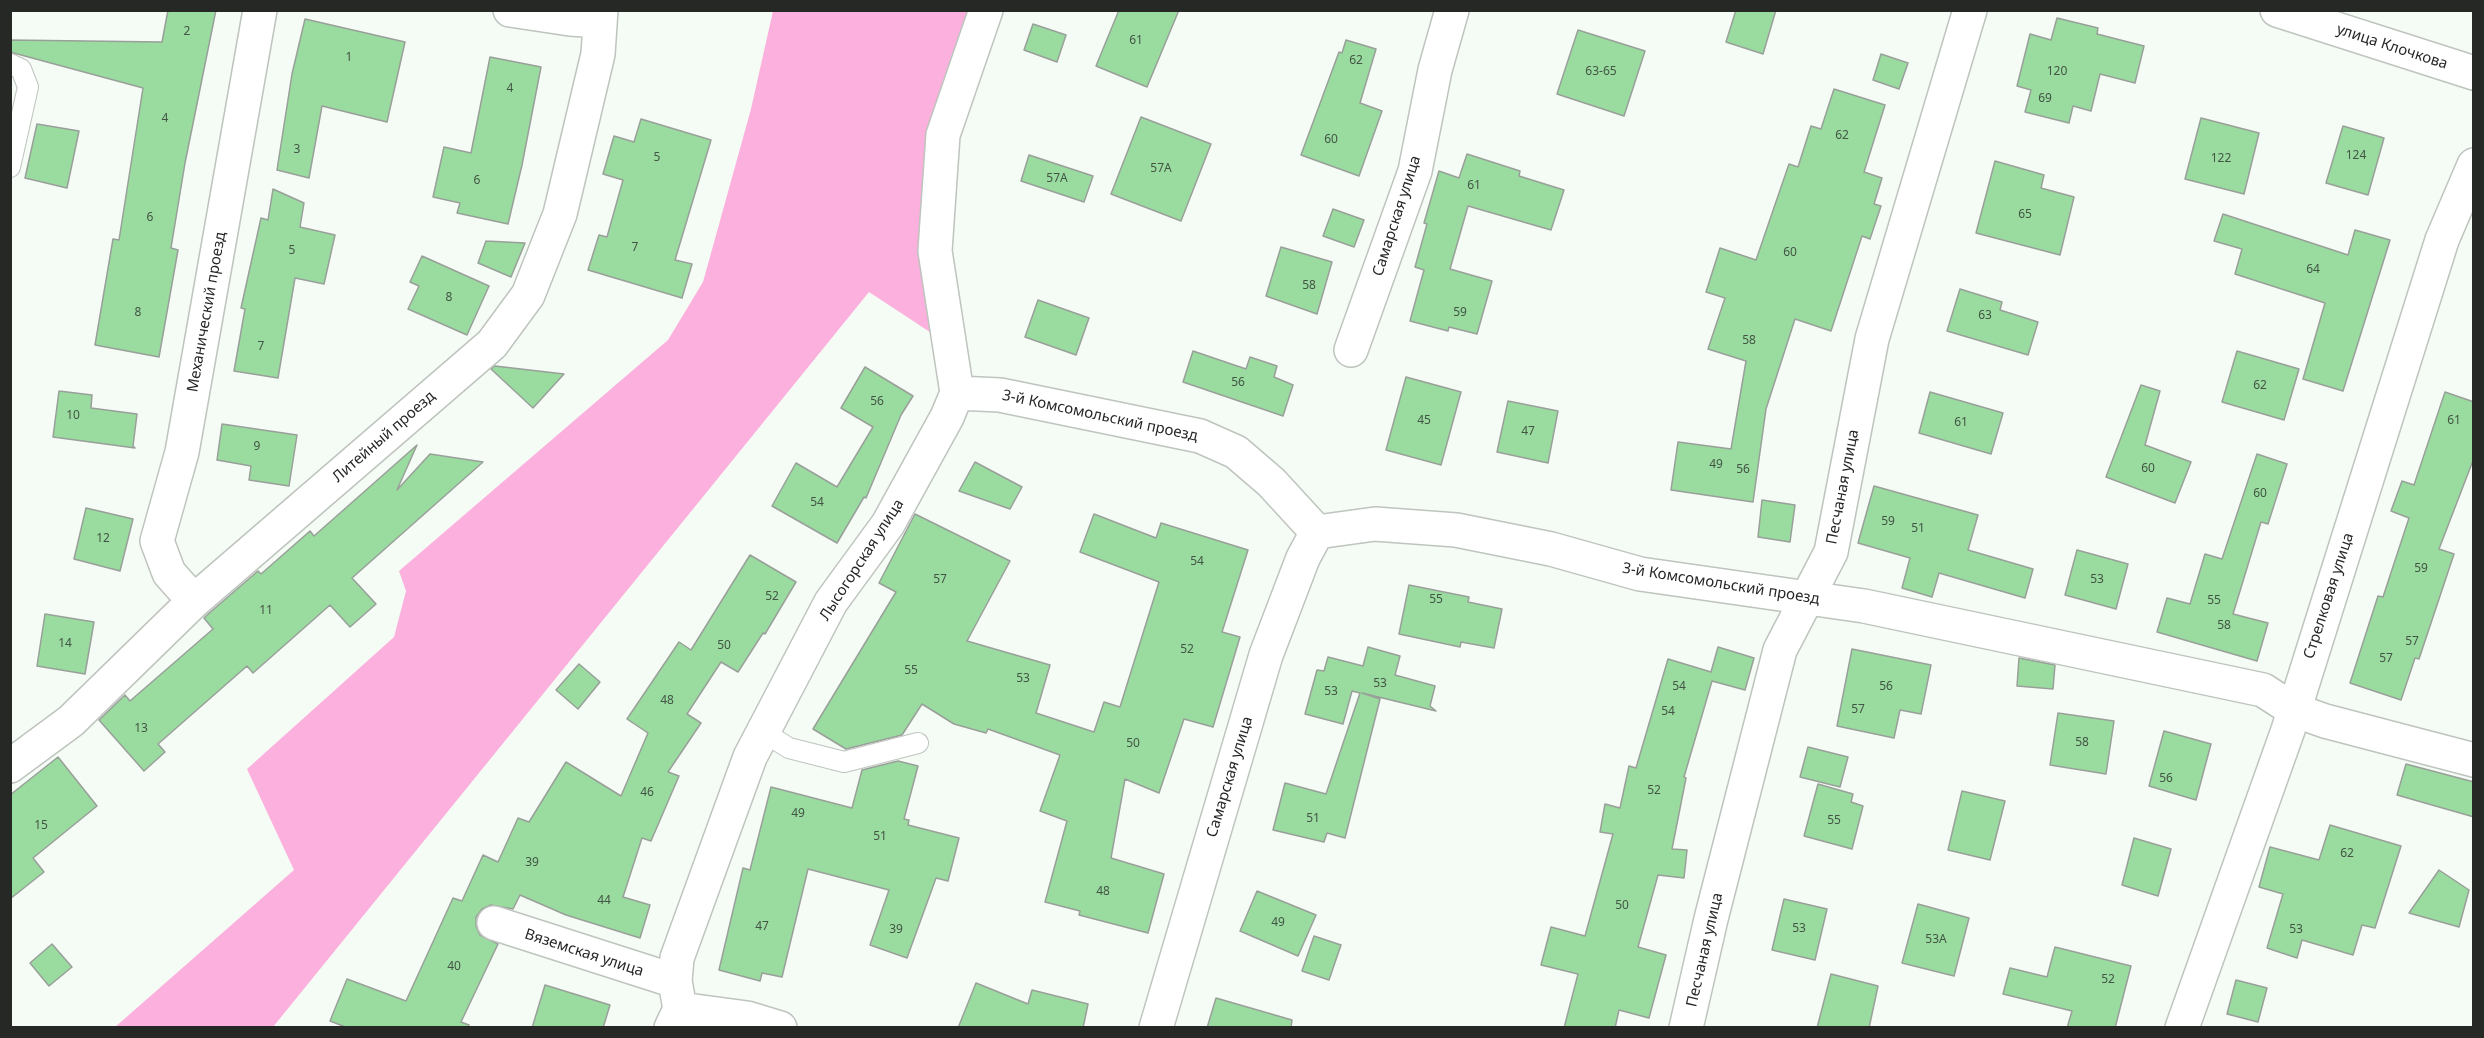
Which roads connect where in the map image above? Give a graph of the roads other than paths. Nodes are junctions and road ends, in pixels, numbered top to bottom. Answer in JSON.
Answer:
{"nodes":[{"id":1,"x":260,"y":10,"type":"edge"},
{"id":2,"x":510,"y":10,"type":"edge"},
{"id":3,"x":986,"y":10,"type":"edge"},
{"id":4,"x":1452,"y":10,"type":"edge"},
{"id":5,"x":1970,"y":10,"type":"edge"},
{"id":6,"x":2277,"y":10,"type":"edge"},
{"id":7,"x":601,"y":16,"type":"edge"},
{"id":8,"x":10,"y":64,"type":"edge"},
{"id":9,"x":2474,"y":73,"type":"edge"},
{"id":10,"x":2474,"y":165,"type":"edge"},
{"id":11,"x":10,"y":168,"type":"edge"},
{"id":12,"x":1351,"y":350,"type":"dead end"},
{"id":13,"x":957,"y":393,"type":"junction"},
{"id":14,"x":1317,"y":532,"type":"junction"},
{"id":15,"x":1809,"y":598,"type":"junction"},
{"id":16,"x":194,"y":601,"type":"junction"},
{"id":17,"x":2294,"y":710,"type":"junction"},
{"id":18,"x":763,"y":732,"type":"junction"},
{"id":19,"x":918,"y":743,"type":"dead end"},
{"id":20,"x":2474,"y":760,"type":"edge"},
{"id":21,"x":10,"y":766,"type":"edge"},
{"id":22,"x":494,"y":923,"type":"dead end"},
{"id":23,"x":675,"y":1006,"type":"edge"},
{"id":24,"x":780,"y":1028,"type":"edge"},
{"id":25,"x":1156,"y":1028,"type":"edge"},
{"id":26,"x":1686,"y":1028,"type":"edge"},
{"id":27,"x":2182,"y":1028,"type":"edge"}],
"edges":[{"from":1,"to":16,"type":"street","name":"Механический проезд"},
{"from":2,"to":7,"type":"street"},
{"from":3,"to":13,"type":"street"},
{"from":4,"to":12,"type":"street","name":"Самарская улица"},
{"from":5,"to":15,"type":"street","name":"Песчаная улица"},
{"from":6,"to":9,"type":"street","name":"улица Клочкова"},
{"from":7,"to":16,"type":"street","name":"Литейный проезд"},
{"from":8,"to":11,"type":"lane"},
{"from":10,"to":17,"type":"street","name":"Стрелковая улица"},
{"from":13,"to":14,"type":"street","name":"3-й Комсомольский проезд"},
{"from":13,"to":18,"type":"street","name":"Лысогорская улица"},
{"from":14,"to":15,"type":"street","name":"3-й Комсомольский проезд"},
{"from":14,"to":25,"type":"street","name":"Самарская улица"},
{"from":15,"to":17,"type":"street","name":"3-й Комсомольский проезд"},
{"from":15,"to":26,"type":"street","name":"Песчаная улица"},
{"from":16,"to":21,"type":"street","name":"Литейный проезд"},
{"from":17,"to":20,"type":"street","name":"3-й Комсомольский проезд"},
{"from":17,"to":27,"type":"street","name":"Стрелковая улица"},
{"from":18,"to":19,"type":"lane"},
{"from":18,"to":23,"type":"street","name":"Лысогорская улица"},
{"from":22,"to":23,"type":"street","name":"Вяземская улица"},
{"from":23,"to":24,"type":"street","name":"Вяземская улица"}]}
